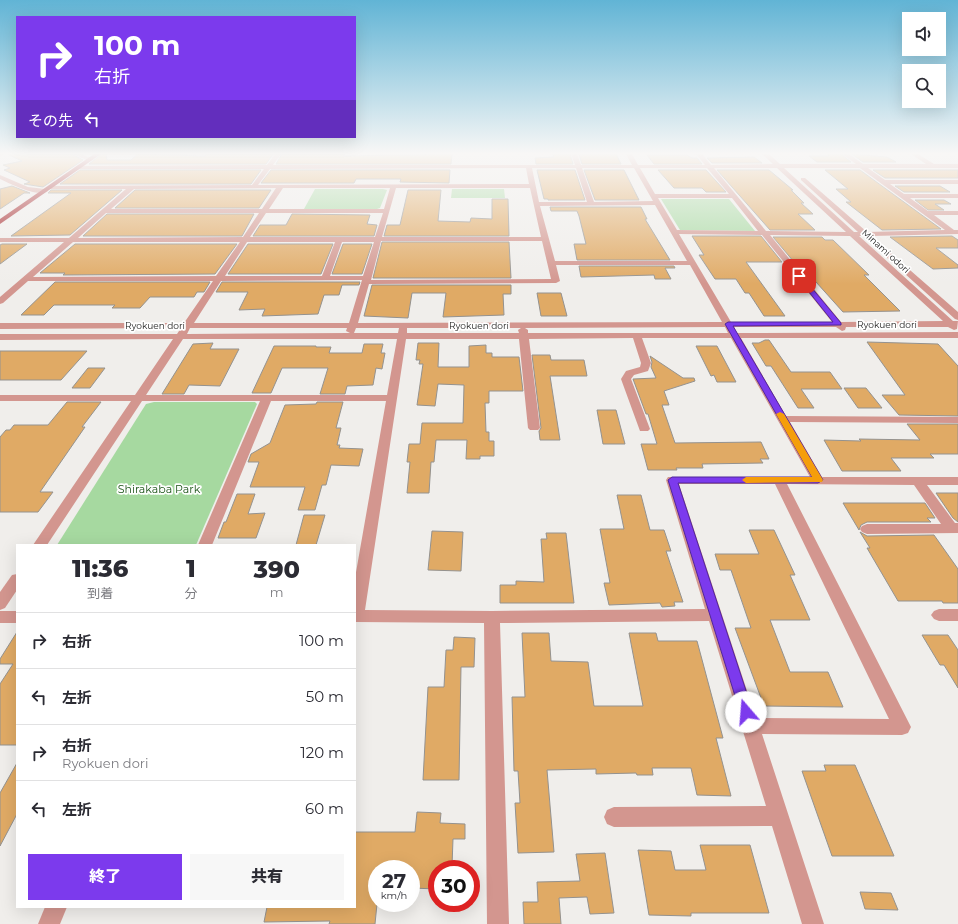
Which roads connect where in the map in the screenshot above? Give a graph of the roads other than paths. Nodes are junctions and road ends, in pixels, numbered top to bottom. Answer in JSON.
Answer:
{"nodes":[{"id":1,"x":36,"y":197,"type":"edge"},
{"id":2,"x":120,"y":197,"type":"edge"},
{"id":3,"x":273,"y":197,"type":"edge"},
{"id":4,"x":390,"y":197,"type":"edge"},
{"id":5,"x":535,"y":197,"type":"edge"},
{"id":6,"x":590,"y":197,"type":"edge"},
{"id":7,"x":653,"y":197,"type":"edge"},
{"id":8,"x":711,"y":197,"type":"edge"},
{"id":9,"x":734,"y":197,"type":"edge"},
{"id":10,"x":811,"y":197,"type":"edge"},
{"id":11,"x":824,"y":197,"type":"edge"},
{"id":12,"x":905,"y":197,"type":"edge"},
{"id":13,"x":655,"y":200,"type":"junction"},
{"id":14,"x":592,"y":203,"type":"junction"},
{"id":15,"x":536,"y":204,"type":"junction"},
{"id":16,"x":105,"y":210,"type":"junction"},
{"id":17,"x":264,"y":211,"type":"junction"},
{"id":18,"x":386,"y":211,"type":"junction"},
{"id":19,"x":926,"y":213,"type":"junction"},
{"id":20,"x":958,"y":213,"type":"edge"},
{"id":21,"x":0,"y":222,"type":"edge"},
{"id":22,"x":673,"y":232,"type":"junction"},
{"id":23,"x":762,"y":232,"type":"junction"},
{"id":24,"x":851,"y":234,"type":"junction"},
{"id":25,"x":865,"y":234,"type":"junction"},
{"id":26,"x":956,"y":234,"type":"edge"},
{"id":27,"x":545,"y":239,"type":"junction"},
{"id":28,"x":0,"y":240,"type":"edge"},
{"id":29,"x":70,"y":240,"type":"junction"},
{"id":30,"x":245,"y":240,"type":"junction"},
{"id":31,"x":339,"y":240,"type":"junction"},
{"id":32,"x":378,"y":240,"type":"junction"},
{"id":33,"x":551,"y":263,"type":"junction"},
{"id":34,"x":691,"y":263,"type":"junction"},
{"id":35,"x":220,"y":278,"type":"junction"},
{"id":36,"x":325,"y":278,"type":"junction"},
{"id":37,"x":25,"y":279,"type":"junction"},
{"id":38,"x":367,"y":280,"type":"junction"},
{"id":39,"x":0,"y":301,"type":"edge"},
{"id":40,"x":958,"y":317,"type":"edge"},
{"id":41,"x":523,"y":324,"type":"junction"},
{"id":42,"x":728,"y":324,"type":"junction"},
{"id":43,"x":838,"y":324,"type":"junction"},
{"id":44,"x":188,"y":325,"type":"junction"},
{"id":45,"x":353,"y":325,"type":"junction"},
{"id":46,"x":0,"y":326,"type":"edge"},
{"id":47,"x":956,"y":326,"type":"edge"},
{"id":48,"x":403,"y":331,"type":"junction"},
{"id":49,"x":636,"y":335,"type":"junction"},
{"id":50,"x":735,"y":335,"type":"junction"},
{"id":51,"x":848,"y":335,"type":"junction"},
{"id":52,"x":958,"y":335,"type":"edge"},
{"id":53,"x":350,"y":336,"type":"junction"},
{"id":54,"x":524,"y":336,"type":"junction"},
{"id":55,"x":0,"y":337,"type":"edge"},
{"id":56,"x":180,"y":337,"type":"junction"},
{"id":57,"x":139,"y":398,"type":"junction"},
{"id":58,"x":267,"y":398,"type":"junction"},
{"id":59,"x":392,"y":398,"type":"junction"},
{"id":60,"x":2,"y":400,"type":"edge"},
{"id":61,"x":782,"y":419,"type":"junction"},
{"id":62,"x":958,"y":420,"type":"edge"},
{"id":63,"x":534,"y":428,"type":"dead end"},
{"id":64,"x":644,"y":429,"type":"dead end"},
{"id":65,"x":779,"y":480,"type":"junction"},
{"id":66,"x":818,"y":480,"type":"junction"},
{"id":67,"x":917,"y":480,"type":"junction"},
{"id":68,"x":958,"y":481,"type":"edge"},
{"id":69,"x":955,"y":528,"type":"edge"},
{"id":70,"x":867,"y":529,"type":"dead end"},
{"id":71,"x":41,"y":544,"type":"edge"},
{"id":72,"x":205,"y":544,"type":"edge"},
{"id":73,"x":16,"y":580,"type":"edge"},
{"id":74,"x":0,"y":604,"type":"edge"},
{"id":75,"x":356,"y":610,"type":"edge"},
{"id":76,"x":715,"y":615,"type":"junction"},
{"id":77,"x":939,"y":615,"type":"dead end"},
{"id":78,"x":958,"y":615,"type":"edge"},
{"id":79,"x":356,"y":616,"type":"edge"},
{"id":80,"x":0,"y":617,"type":"edge"},
{"id":81,"x":16,"y":617,"type":"edge"},
{"id":82,"x":492,"y":617,"type":"junction"},
{"id":83,"x":751,"y":726,"type":"junction"},
{"id":84,"x":779,"y":816,"type":"junction"},
{"id":85,"x":614,"y":817,"type":"dead end"},
{"id":86,"x":56,"y":908,"type":"edge"},
{"id":87,"x":49,"y":924,"type":"edge"},
{"id":88,"x":498,"y":924,"type":"edge"},
{"id":89,"x":813,"y":924,"type":"edge"}],
"edges":[{"from":1,"to":21,"type":"highway"},
{"from":2,"to":16,"type":"street"},
{"from":3,"to":17,"type":"street"},
{"from":4,"to":18,"type":"street"},
{"from":5,"to":15,"type":"street"},
{"from":6,"to":14,"type":"street"},
{"from":7,"to":13,"type":"street"},
{"from":8,"to":13,"type":"street"},
{"from":9,"to":23,"type":"street"},
{"from":10,"to":24,"type":"street","name":"Minami odori"},
{"from":11,"to":25,"type":"street","name":"Minami odori"},
{"from":12,"to":19,"type":"street"},
{"from":13,"to":14,"type":"street"},
{"from":13,"to":22,"type":"street"},
{"from":14,"to":15,"type":"street"},
{"from":15,"to":27,"type":"street"},
{"from":16,"to":17,"type":"street"},
{"from":16,"to":29,"type":"street"},
{"from":17,"to":18,"type":"street"},
{"from":17,"to":30,"type":"street"},
{"from":18,"to":32,"type":"street"},
{"from":19,"to":20,"type":"street"},
{"from":19,"to":26,"type":"street"},
{"from":22,"to":23,"type":"street"},
{"from":22,"to":34,"type":"street"},
{"from":23,"to":24,"type":"street"},
{"from":23,"to":43,"type":"street"},
{"from":24,"to":25,"type":"street"},
{"from":24,"to":47,"type":"street","name":"Minami odori"},
{"from":25,"to":26,"type":"street"},
{"from":25,"to":40,"type":"street","name":"Minami odori"},
{"from":27,"to":32,"type":"street"},
{"from":27,"to":33,"type":"street"},
{"from":28,"to":29,"type":"street"},
{"from":29,"to":30,"type":"street"},
{"from":29,"to":37,"type":"street"},
{"from":30,"to":31,"type":"street"},
{"from":30,"to":35,"type":"street"},
{"from":31,"to":32,"type":"street"},
{"from":31,"to":36,"type":"street"},
{"from":32,"to":38,"type":"street"},
{"from":33,"to":34,"type":"street"},
{"from":33,"to":38,"type":"street"},
{"from":34,"to":42,"type":"street"},
{"from":35,"to":36,"type":"street"},
{"from":35,"to":37,"type":"street"},
{"from":35,"to":44,"type":"street"},
{"from":36,"to":38,"type":"street"},
{"from":37,"to":39,"type":"street"},
{"from":38,"to":45,"type":"street"},
{"from":41,"to":42,"type":"street","name":"Ryokuen dori"},
{"from":41,"to":48,"type":"street","name":"Ryokuen dori"},
{"from":41,"to":54,"type":"street"},
{"from":42,"to":43,"type":"street","name":"Ryokuen dori"},
{"from":42,"to":50,"type":"street"},
{"from":43,"to":47,"type":"street","name":"Ryokuen dori"},
{"from":43,"to":51,"type":"street"},
{"from":44,"to":45,"type":"street","name":"Ryokuen dori"},
{"from":44,"to":46,"type":"street","name":"Ryokuen dori"},
{"from":44,"to":56,"type":"street"},
{"from":45,"to":48,"type":"street","name":"Ryokuen dori"},
{"from":45,"to":53,"type":"street"},
{"from":48,"to":53,"type":"street","name":"Ryokuen dori"},
{"from":48,"to":54,"type":"street","name":"Ryokuen dori"},
{"from":48,"to":59,"type":"street"},
{"from":49,"to":50,"type":"street","name":"Ryokuen dori"},
{"from":49,"to":54,"type":"street","name":"Ryokuen dori"},
{"from":49,"to":64,"type":"street"},
{"from":50,"to":51,"type":"street","name":"Ryokuen dori"},
{"from":50,"to":61,"type":"street"},
{"from":51,"to":52,"type":"street","name":"Ryokuen dori"},
{"from":53,"to":56,"type":"street","name":"Ryokuen dori"},
{"from":54,"to":63,"type":"street"},
{"from":55,"to":56,"type":"street","name":"Ryokuen dori"},
{"from":56,"to":57,"type":"street"},
{"from":57,"to":58,"type":"street"},
{"from":57,"to":60,"type":"street"},
{"from":57,"to":71,"type":"street"},
{"from":58,"to":59,"type":"street"},
{"from":58,"to":72,"type":"street"},
{"from":59,"to":75,"type":"street"},
{"from":61,"to":62,"type":"street"},
{"from":61,"to":66,"type":"street"},
{"from":65,"to":66,"type":"street"},
{"from":65,"to":76,"type":"street"},
{"from":65,"to":83,"type":"street"},
{"from":66,"to":67,"type":"street"},
{"from":67,"to":68,"type":"street"},
{"from":67,"to":69,"type":"street"},
{"from":69,"to":70,"type":"street"},
{"from":73,"to":74,"type":"street"},
{"from":76,"to":82,"type":"street"},
{"from":76,"to":83,"type":"street"},
{"from":77,"to":78,"type":"street"},
{"from":79,"to":82,"type":"street"},
{"from":80,"to":81,"type":"street"},
{"from":82,"to":88,"type":"street"},
{"from":83,"to":84,"type":"street"},
{"from":84,"to":85,"type":"street"},
{"from":84,"to":89,"type":"street"},
{"from":86,"to":87,"type":"street"}]}
